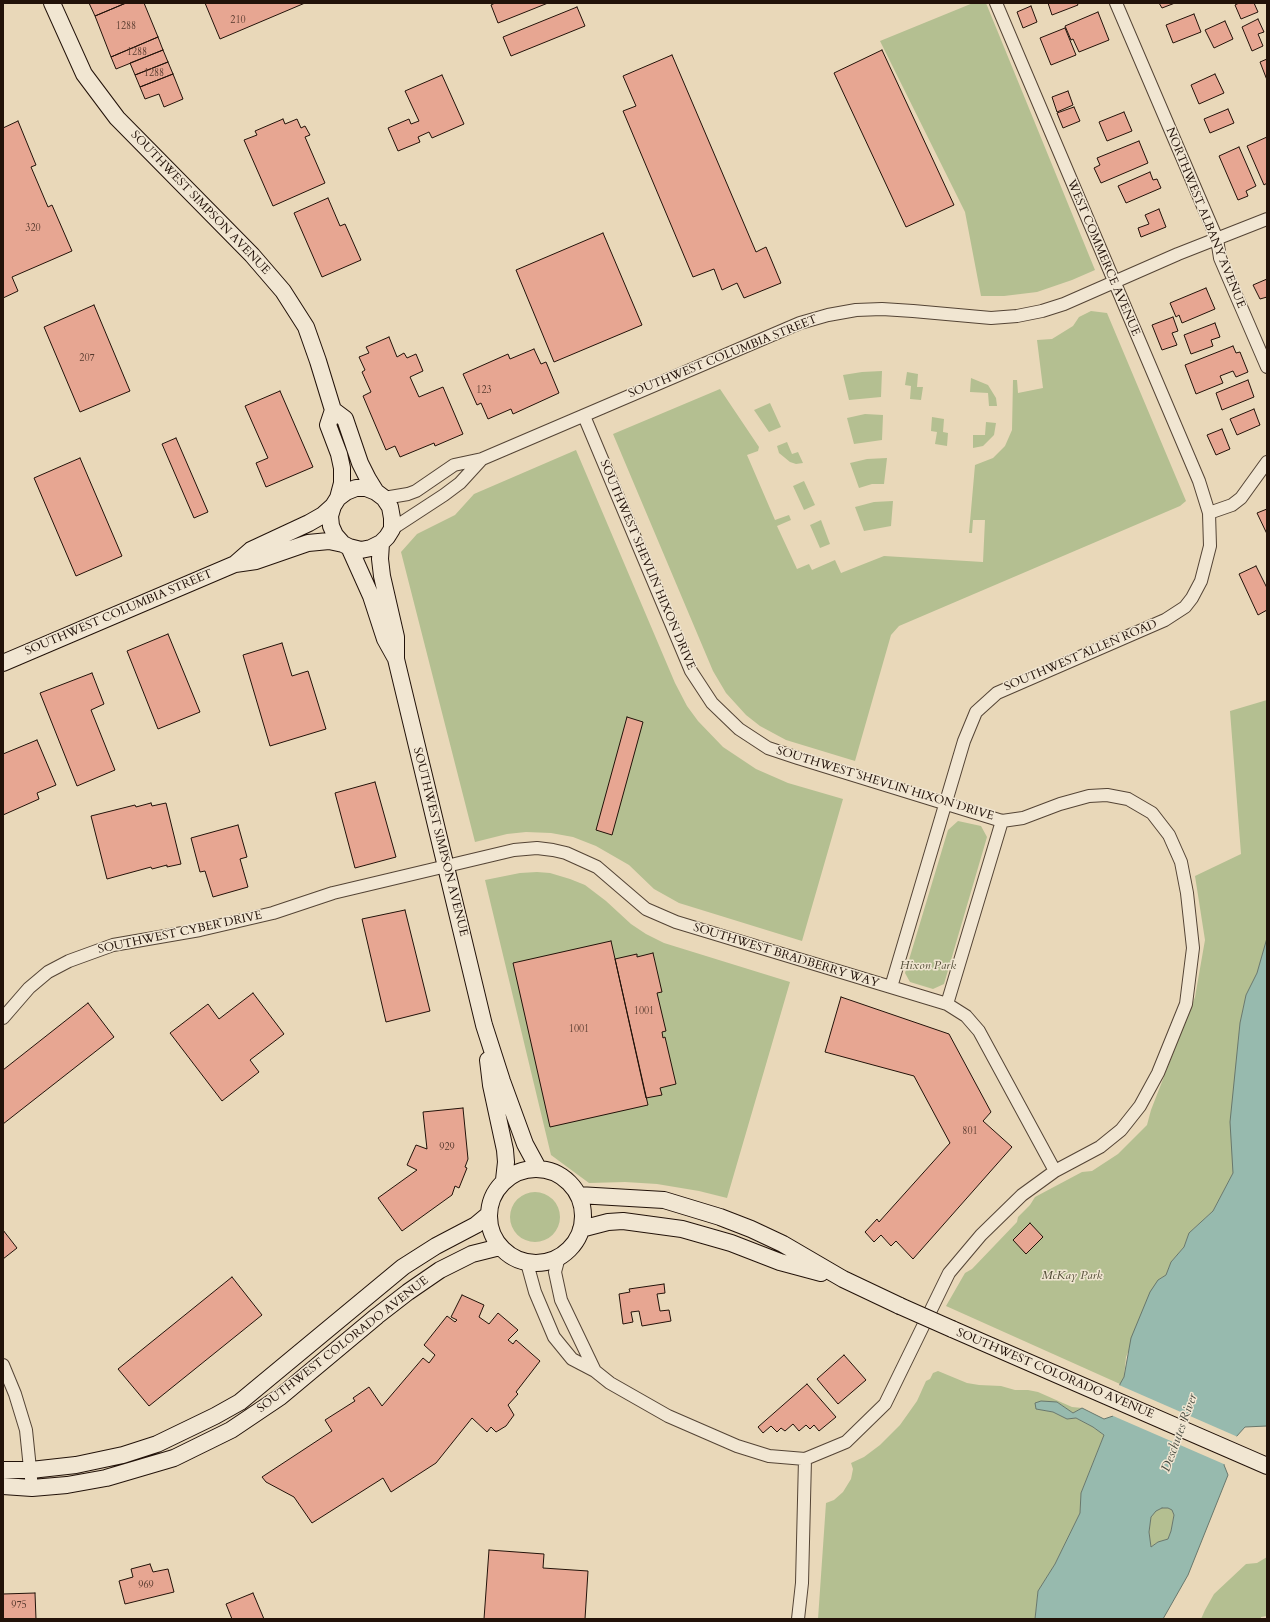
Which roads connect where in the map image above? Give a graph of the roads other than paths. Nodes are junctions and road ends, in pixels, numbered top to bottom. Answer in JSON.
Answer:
{"nodes":[{"id":1,"x":52,"y":3,"type":"edge"},
{"id":2,"x":996,"y":3,"type":"edge"},
{"id":3,"x":1116,"y":3,"type":"edge"},
{"id":4,"x":1267,"y":219,"type":"edge"},
{"id":5,"x":1217,"y":240,"type":"junction"},
{"id":6,"x":1114,"y":282,"type":"junction"},
{"id":7,"x":1267,"y":367,"type":"edge"},
{"id":8,"x":334,"y":410,"type":"junction"},
{"id":9,"x":584,"y":416,"type":"junction"},
{"id":10,"x":482,"y":459,"type":"junction"},
{"id":11,"x":1267,"y":462,"type":"edge"},
{"id":12,"x":380,"y":495,"type":"junction"},
{"id":13,"x":336,"y":502,"type":"junction"},
{"id":14,"x":1209,"y":513,"type":"junction"},
{"id":15,"x":392,"y":529,"type":"junction"},
{"id":16,"x":381,"y":543,"type":"junction"},
{"id":17,"x":346,"y":545,"type":"junction"},
{"id":18,"x":235,"y":564,"type":"junction"},
{"id":19,"x":396,"y":659,"type":"junction"},
{"id":20,"x":3,"y":663,"type":"edge"},
{"id":21,"x":945,"y":804,"type":"junction"},
{"id":22,"x":1002,"y":821,"type":"junction"},
{"id":23,"x":446,"y":867,"type":"junction"},
{"id":24,"x":891,"y":987,"type":"junction"},
{"id":25,"x":947,"y":1004,"type":"junction"},
{"id":26,"x":3,"y":1018,"type":"edge"},
{"id":27,"x":484,"y":1025,"type":"junction"},
{"id":28,"x":538,"y":1168,"type":"junction"},
{"id":29,"x":1055,"y":1171,"type":"junction"},
{"id":30,"x":504,"y":1180,"type":"junction"},
{"id":31,"x":578,"y":1195,"type":"junction"},
{"id":32,"x":488,"y":1215,"type":"junction"},
{"id":33,"x":581,"y":1229,"type":"junction"},
{"id":34,"x":500,"y":1247,"type":"junction"},
{"id":35,"x":559,"y":1257,"type":"junction"},
{"id":36,"x":527,"y":1263,"type":"junction"},
{"id":37,"x":843,"y":1279,"type":"junction"},
{"id":38,"x":3,"y":1365,"type":"edge"},
{"id":39,"x":595,"y":1371,"type":"junction"},
{"id":40,"x":805,"y":1459,"type":"junction"},
{"id":41,"x":1267,"y":1466,"type":"edge"},
{"id":42,"x":3,"y":1470,"type":"edge"},
{"id":43,"x":31,"y":1470,"type":"junction"},
{"id":44,"x":3,"y":1486,"type":"edge"},
{"id":45,"x":32,"y":1488,"type":"junction"},
{"id":46,"x":798,"y":1619,"type":"edge"}],
"edges":[{"from":1,"to":8,"type":"main road","name":"SOUTHWEST SIMPSON AVENUE"},
{"from":2,"to":6,"type":"street","name":"WEST COMMERCE AVENUE"},
{"from":3,"to":5,"type":"street","name":"NORTHWEST ALBANY AVENUE"},
{"from":4,"to":5,"type":"street","name":"SOUTHWEST COLUMBIA STREET"},
{"from":5,"to":6,"type":"street","name":"SOUTHWEST COLUMBIA STREET"},
{"from":5,"to":7,"type":"street","name":"NORTHWEST ALBANY AVENUE"},
{"from":6,"to":9,"type":"street","name":"SOUTHWEST COLUMBIA STREET"},
{"from":6,"to":14,"type":"street","name":"WEST COMMERCE AVENUE"},
{"from":8,"to":12,"type":"main road","name":"SOUTHWEST SIMPSON AVENUE"},
{"from":8,"to":13,"type":"main road"},
{"from":9,"to":10,"type":"street","name":"SOUTHWEST COLUMBIA STREET"},
{"from":9,"to":21,"type":"street","name":"SOUTHWEST SHEVLIN HIXON DRIVE"},
{"from":10,"to":12,"type":"street","name":"SOUTHWEST COLUMBIA STREET"},
{"from":10,"to":15,"type":"street","name":"SOUTHWEST COLUMBIA STREET"},
{"from":11,"to":14,"type":"street"},
{"from":12,"to":13,"type":"main road"},
{"from":12,"to":15,"type":"main road"},
{"from":13,"to":17,"type":"main road"},
{"from":13,"to":18,"type":"main road","name":"SOUTHWEST COLUMBIA STREET"},
{"from":14,"to":21,"type":"street","name":"SOUTHWEST ALLEN ROAD"},
{"from":15,"to":16,"type":"main road"},
{"from":16,"to":17,"type":"main road"},
{"from":16,"to":19,"type":"main road","name":"SOUTHWEST SIMPSON AVENUE"},
{"from":17,"to":18,"type":"main road","name":"SOUTHWEST COLUMBIA STREET"},
{"from":17,"to":19,"type":"main road","name":"SOUTHWEST SIMPSON AVENUE"},
{"from":18,"to":20,"type":"main road","name":"SOUTHWEST COLUMBIA STREET"},
{"from":19,"to":23,"type":"main road","name":"SOUTHWEST SIMPSON AVENUE"},
{"from":21,"to":22,"type":"street","name":"SOUTHWEST SHEVLIN HIXON DRIVE"},
{"from":21,"to":24,"type":"street","name":"SOUTHWEST ALLEN ROAD"},
{"from":22,"to":25,"type":"street"},
{"from":22,"to":29,"type":"street","name":"SOUTHWEST SHEVLIN HIXON DRIVE"},
{"from":23,"to":24,"type":"street","name":"SOUTHWEST BRADBERRY WAY"},
{"from":23,"to":26,"type":"street","name":"SOUTHWEST CYBER DRIVE"},
{"from":23,"to":27,"type":"main road","name":"SOUTHWEST SIMPSON AVENUE"},
{"from":24,"to":25,"type":"street","name":"SOUTHWEST BRADBERRY WAY"},
{"from":25,"to":29,"type":"street","name":"SOUTHWEST BRADBERRY WAY"},
{"from":27,"to":28,"type":"main road","name":"SOUTHWEST SIMPSON AVENUE"},
{"from":27,"to":30,"type":"main road","name":"SOUTHWEST SIMPSON AVENUE"},
{"from":28,"to":30,"type":"main road"},
{"from":28,"to":31,"type":"main road"},
{"from":29,"to":40,"type":"street","name":"SOUTHWEST SHEVLIN HIXON DRIVE"},
{"from":30,"to":32,"type":"main road"},
{"from":31,"to":33,"type":"main road"},
{"from":31,"to":37,"type":"main road","name":"SOUTHWEST COLORADO AVENUE"},
{"from":32,"to":34,"type":"main road"},
{"from":32,"to":43,"type":"main road","name":"SOUTHWEST COLORADO AVENUE"},
{"from":33,"to":35,"type":"main road"},
{"from":33,"to":37,"type":"main road","name":"SOUTHWEST COLORADO AVENUE"},
{"from":34,"to":36,"type":"main road"},
{"from":34,"to":45,"type":"main road","name":"SOUTHWEST COLORADO AVENUE"},
{"from":35,"to":36,"type":"main road"},
{"from":35,"to":39,"type":"street"},
{"from":36,"to":39,"type":"street"},
{"from":37,"to":41,"type":"main road","name":"SOUTHWEST COLORADO AVENUE","bridge":true},
{"from":38,"to":43,"type":"street"},
{"from":39,"to":40,"type":"street"},
{"from":40,"to":46,"type":"street"},
{"from":42,"to":43,"type":"main road","name":"SOUTHWEST COLORADO AVENUE"},
{"from":43,"to":45,"type":"street"},
{"from":44,"to":45,"type":"main road","name":"SOUTHWEST COLORADO AVENUE"}]}
